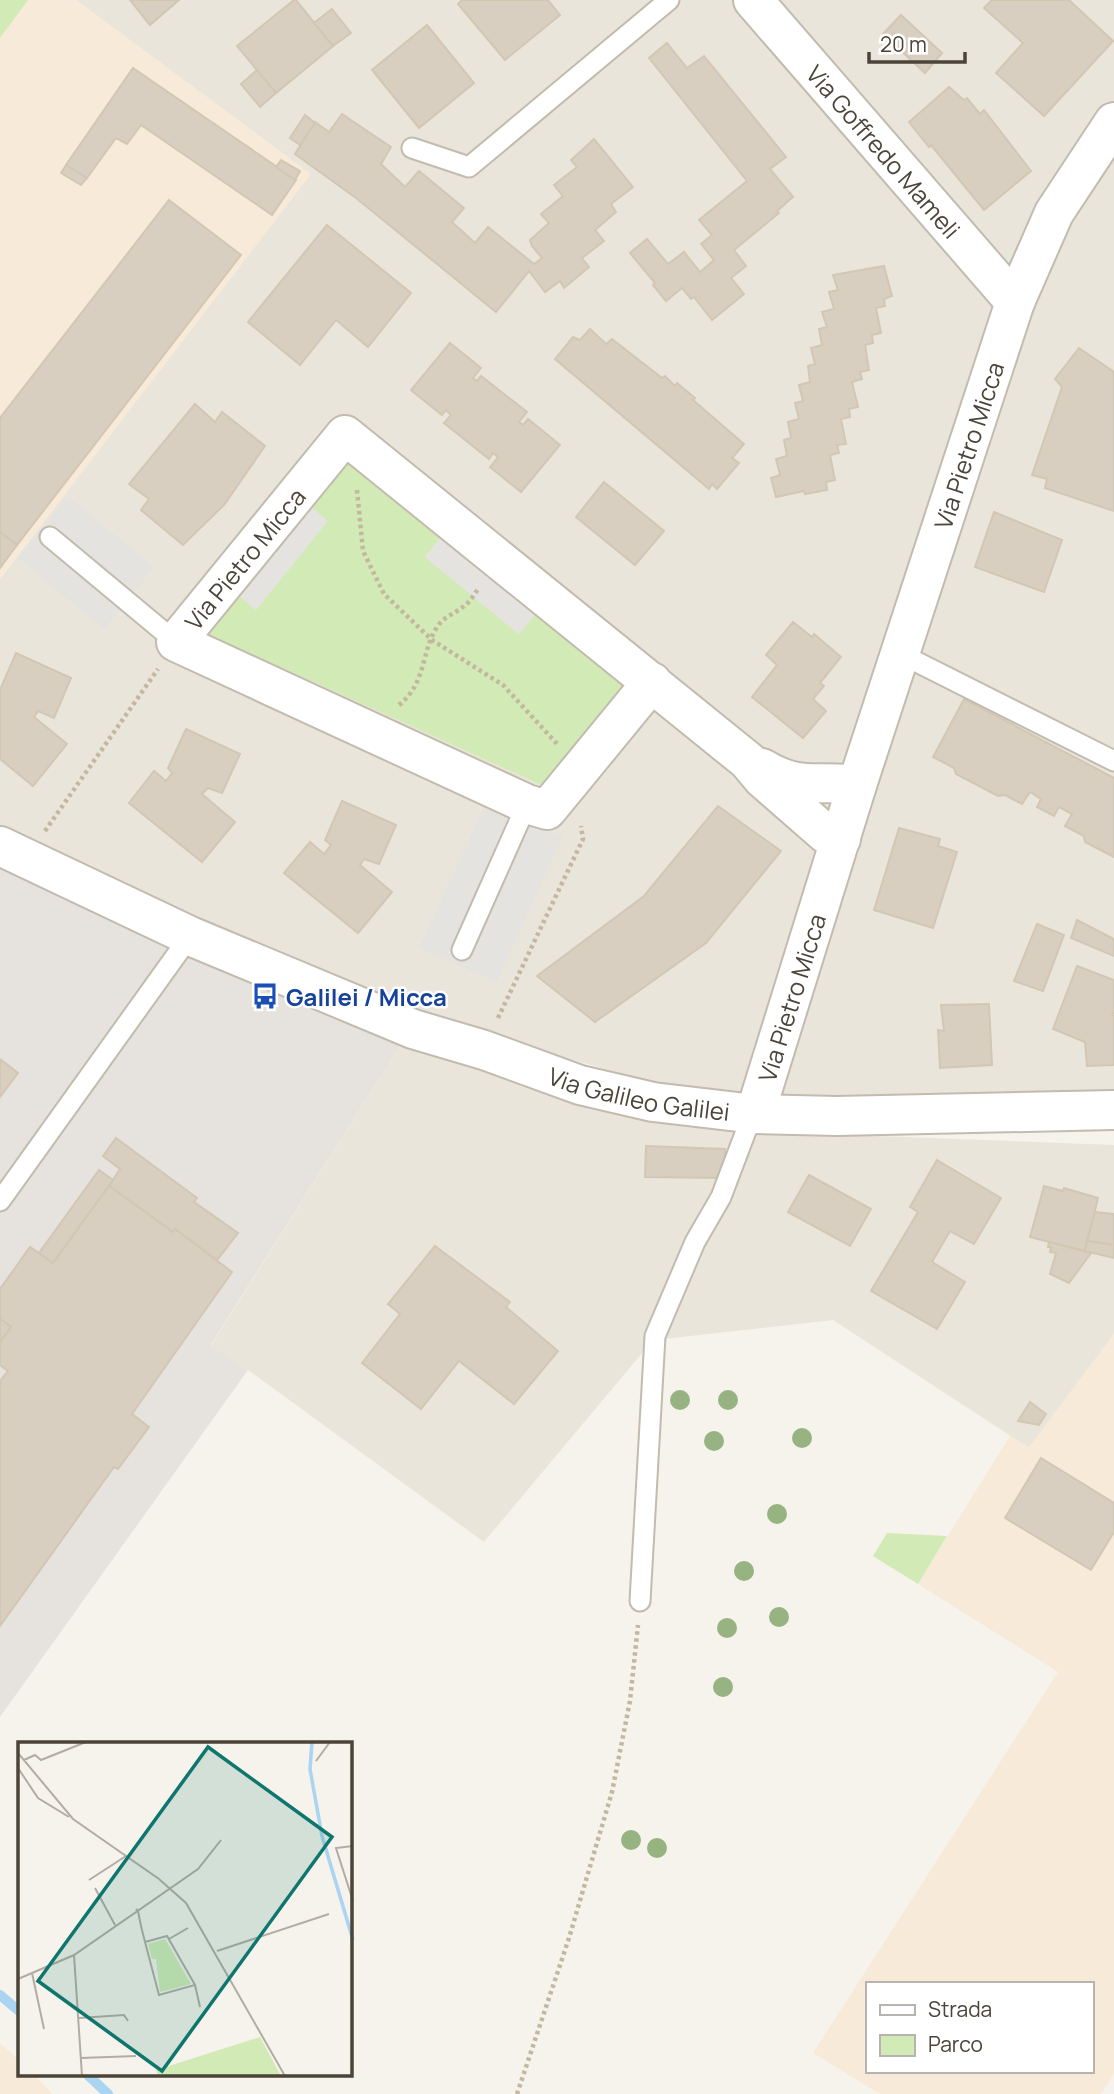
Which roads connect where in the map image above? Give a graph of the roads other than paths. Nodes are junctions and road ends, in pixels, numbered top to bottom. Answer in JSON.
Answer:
{"nodes":[{"id":1,"x":669,"y":0,"type":"edge"},
{"id":2,"x":753,"y":0,"type":"edge"},
{"id":3,"x":1114,"y":122,"type":"edge"},
{"id":4,"x":412,"y":148,"type":"dead end"},
{"id":5,"x":1015,"y":302,"type":"junction"},
{"id":6,"x":50,"y":537,"type":"dead end"},
{"id":7,"x":177,"y":642,"type":"junction"},
{"id":8,"x":901,"y":654,"type":"junction"},
{"id":9,"x":652,"y":682,"type":"junction"},
{"id":10,"x":748,"y":761,"type":"junction"},
{"id":11,"x":1114,"y":761,"type":"edge"},
{"id":12,"x":857,"y":785,"type":"junction"},
{"id":13,"x":527,"y":804,"type":"junction"},
{"id":14,"x":841,"y":839,"type":"junction"},
{"id":15,"x":13,"y":852,"type":"edge"},
{"id":16,"x":190,"y":936,"type":"junction"},
{"id":17,"x":461,"y":950,"type":"dead end"},
{"id":18,"x":1114,"y":1110,"type":"edge"},
{"id":19,"x":755,"y":1114,"type":"junction"},
{"id":20,"x":0,"y":1201,"type":"edge"},
{"id":21,"x":640,"y":1601,"type":"road end"}],
"edges":[{"from":1,"to":4,"type":"lane"},
{"from":2,"to":5,"type":"street","name":"Via Goffredo Mameli"},
{"from":3,"to":5,"type":"street","name":"Via Pietro Micca"},
{"from":5,"to":8,"type":"street","name":"Via Pietro Micca"},
{"from":6,"to":7,"type":"lane"},
{"from":7,"to":9,"type":"street","name":"Via Pietro Micca"},
{"from":7,"to":13,"type":"street","name":"Via Pietro Micca"},
{"from":8,"to":11,"type":"lane"},
{"from":8,"to":12,"type":"street","name":"Via Pietro Micca"},
{"from":9,"to":10,"type":"street"},
{"from":9,"to":13,"type":"street"},
{"from":10,"to":12,"type":"street"},
{"from":10,"to":14,"type":"street"},
{"from":12,"to":14,"type":"street","name":"Via Pietro Micca"},
{"from":13,"to":17,"type":"lane"},
{"from":14,"to":19,"type":"street","name":"Via Pietro Micca"},
{"from":15,"to":16,"type":"street","name":"Via Galileo Galilei"},
{"from":16,"to":19,"type":"street","name":"Via Galileo Galilei"},
{"from":16,"to":20,"type":"lane"},
{"from":18,"to":19,"type":"street","name":"Via Galileo Galilei"},
{"from":19,"to":21,"type":"lane"}]}
